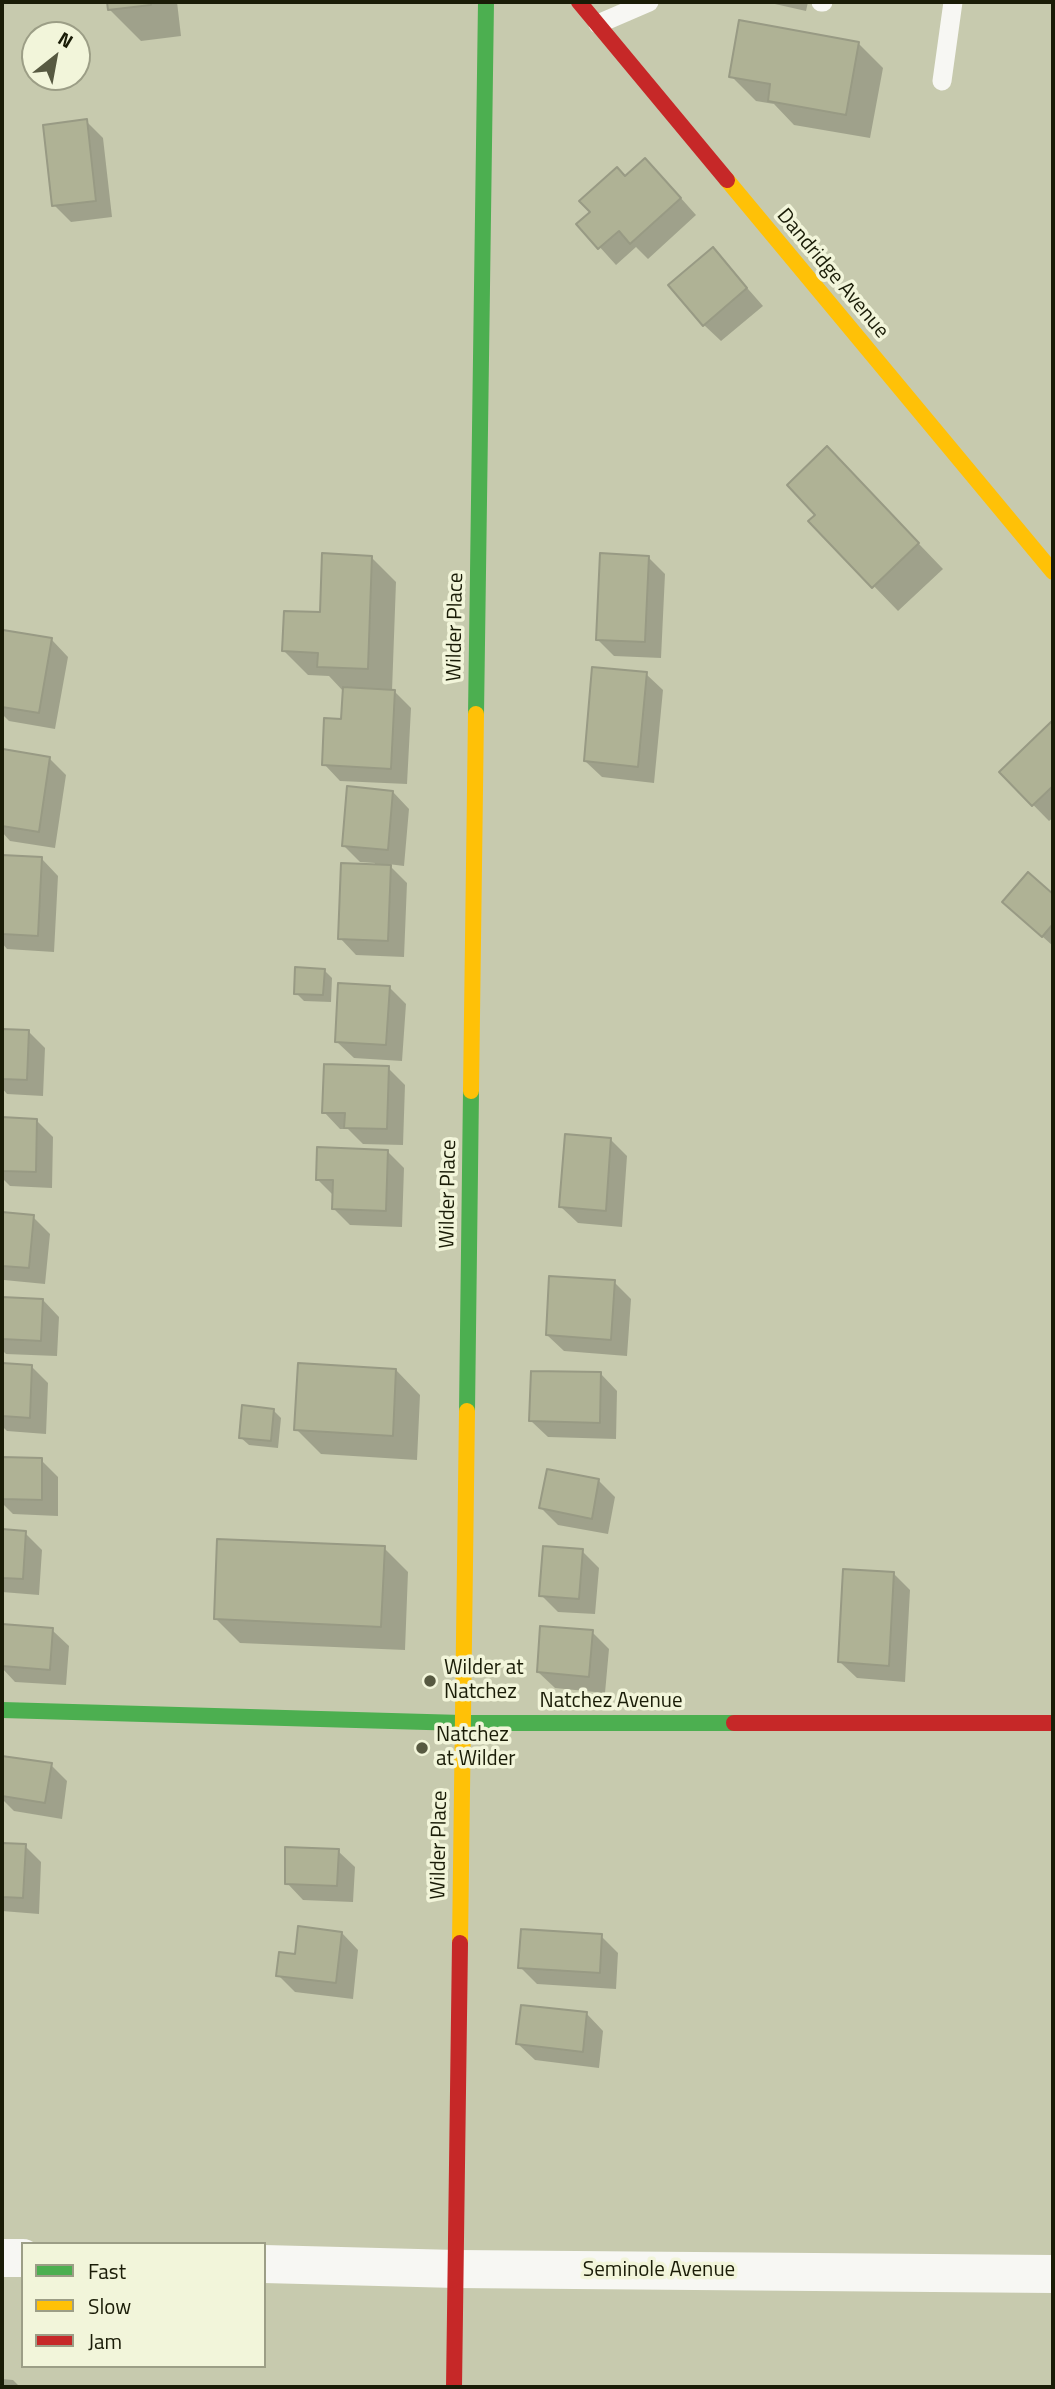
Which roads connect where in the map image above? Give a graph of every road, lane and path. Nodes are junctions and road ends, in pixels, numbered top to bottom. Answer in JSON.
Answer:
{"nodes":[{"id":1,"x":486,"y":2,"type":"edge"},
{"id":2,"x":579,"y":2,"type":"edge"},
{"id":3,"x":649,"y":2,"type":"edge"},
{"id":4,"x":953,"y":2,"type":"edge"},
{"id":5,"x":598,"y":24,"type":"junction"},
{"id":6,"x":942,"y":81,"type":"dead end"},
{"id":7,"x":1053,"y":572,"type":"edge"},
{"id":8,"x":2,"y":1710,"type":"edge"},
{"id":9,"x":463,"y":1723,"type":"junction"},
{"id":10,"x":1053,"y":1723,"type":"edge"},
{"id":11,"x":2,"y":2258,"type":"edge"},
{"id":12,"x":21,"y":2258,"type":"edge"},
{"id":13,"x":266,"y":2264,"type":"edge"},
{"id":14,"x":456,"y":2269,"type":"junction"},
{"id":15,"x":1053,"y":2274,"type":"edge"},
{"id":16,"x":454,"y":2387,"type":"edge"}],
"edges":[{"from":1,"to":9,"type":"street","name":"Wilder Place"},
{"from":2,"to":5,"type":"street","name":"Dandridge Avenue"},
{"from":3,"to":5,"type":"lane"},
{"from":4,"to":6,"type":"lane"},
{"from":5,"to":7,"type":"street","name":"Dandridge Avenue"},
{"from":8,"to":9,"type":"street","name":"Natchez Avenue"},
{"from":9,"to":10,"type":"street","name":"Natchez Avenue"},
{"from":9,"to":14,"type":"street","name":"Wilder Place"},
{"from":11,"to":12,"type":"street"},
{"from":13,"to":14,"type":"street","name":"Seminole Avenue"},
{"from":14,"to":15,"type":"street","name":"Seminole Avenue"},
{"from":14,"to":16,"type":"street","name":"Wilder Place"}]}
